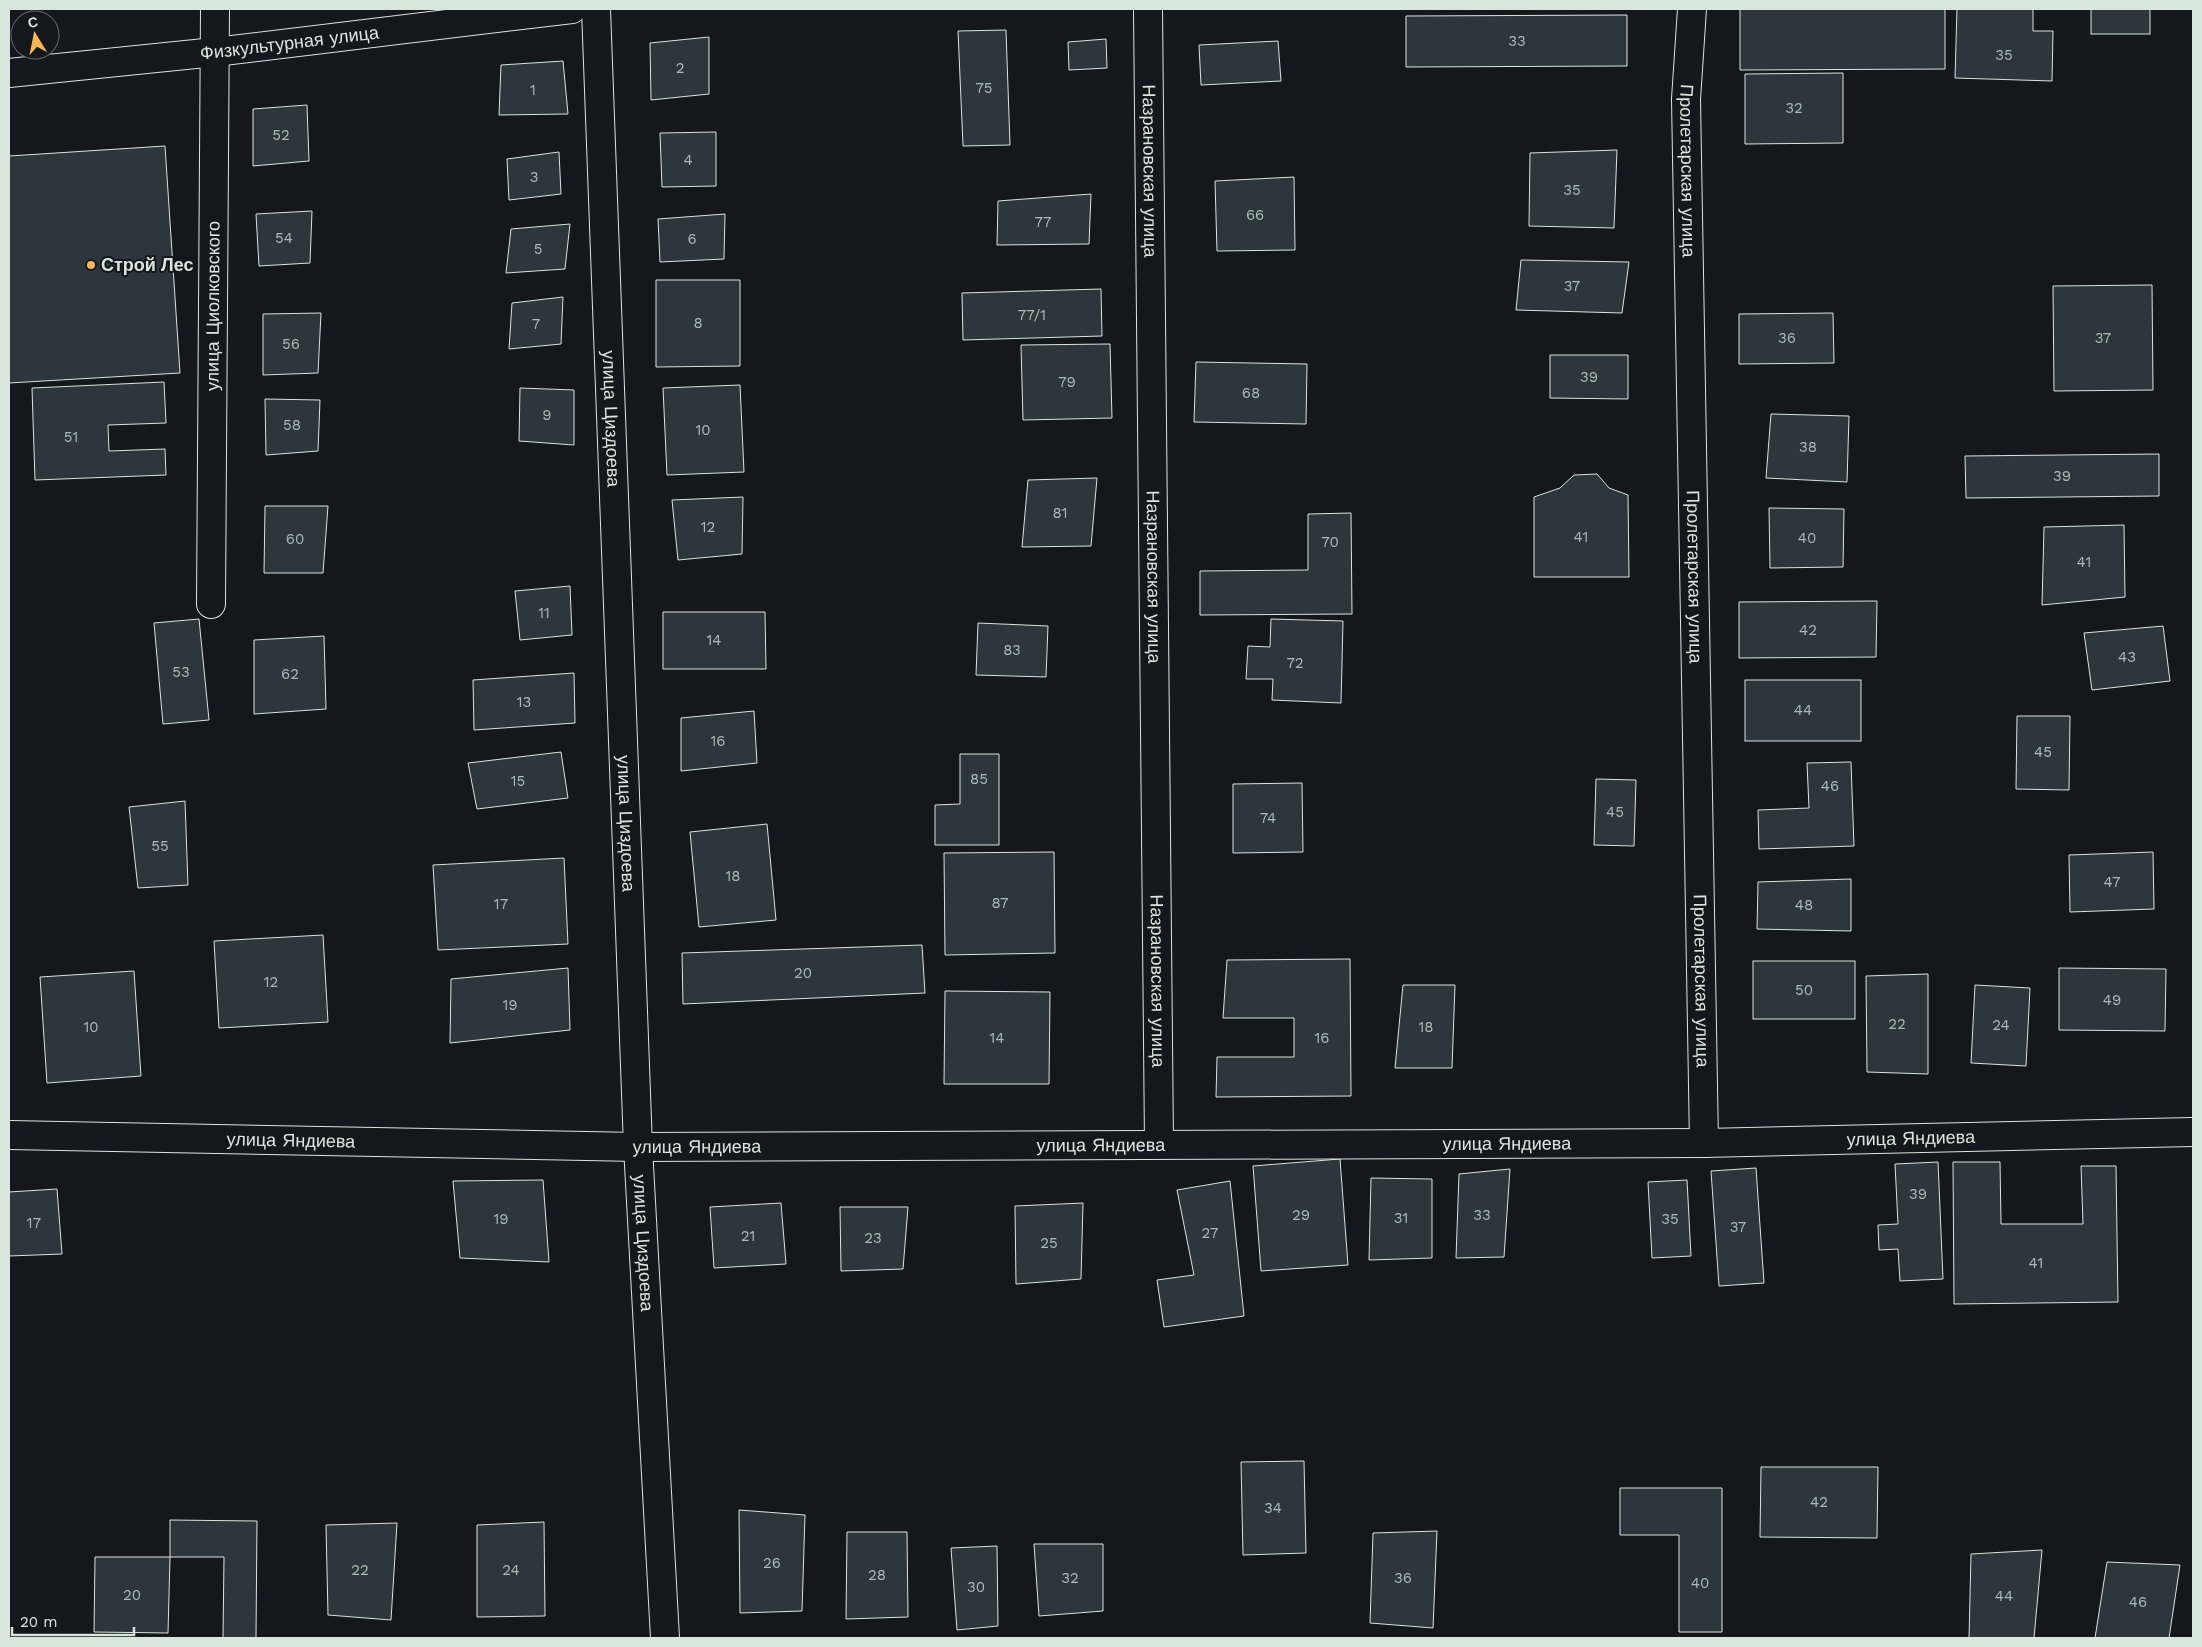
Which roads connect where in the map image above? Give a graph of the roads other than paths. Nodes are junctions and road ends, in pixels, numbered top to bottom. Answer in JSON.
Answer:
{"nodes":[{"id":1,"x":215,"y":9,"type":"edge"},
{"id":2,"x":572,"y":9,"type":"edge"},
{"id":3,"x":596,"y":9,"type":"edge"},
{"id":4,"x":1148,"y":9,"type":"edge"},
{"id":5,"x":1692,"y":9,"type":"edge"},
{"id":6,"x":215,"y":52,"type":"junction"},
{"id":7,"x":9,"y":73,"type":"edge"},
{"id":8,"x":211,"y":604,"type":"dead end"},
{"id":9,"x":2193,"y":1132,"type":"edge"},
{"id":10,"x":9,"y":1135,"type":"edge"},
{"id":11,"x":1704,"y":1143,"type":"junction"},
{"id":12,"x":1159,"y":1144,"type":"junction"},
{"id":13,"x":638,"y":1147,"type":"junction"},
{"id":14,"x":665,"y":1638,"type":"edge"}],
"edges":[{"from":1,"to":6,"type":"street","name":"улица Циолковского"},
{"from":2,"to":6,"type":"street","name":"Физкультурная улица"},
{"from":3,"to":13,"type":"street","name":"улица Циздоева"},
{"from":4,"to":12,"type":"street","name":"Назрановская улица"},
{"from":5,"to":11,"type":"street","name":"Пролетарская улица"},
{"from":6,"to":7,"type":"street","name":"Физкультурная улица"},
{"from":6,"to":8,"type":"street","name":"улица Циолковского"},
{"from":9,"to":11,"type":"street","name":"улица Яндиева"},
{"from":10,"to":13,"type":"street","name":"улица Яндиева"},
{"from":11,"to":12,"type":"street","name":"улица Яндиева"},
{"from":12,"to":13,"type":"street","name":"улица Яндиева"},
{"from":13,"to":14,"type":"street","name":"улица Циздоева"}]}
